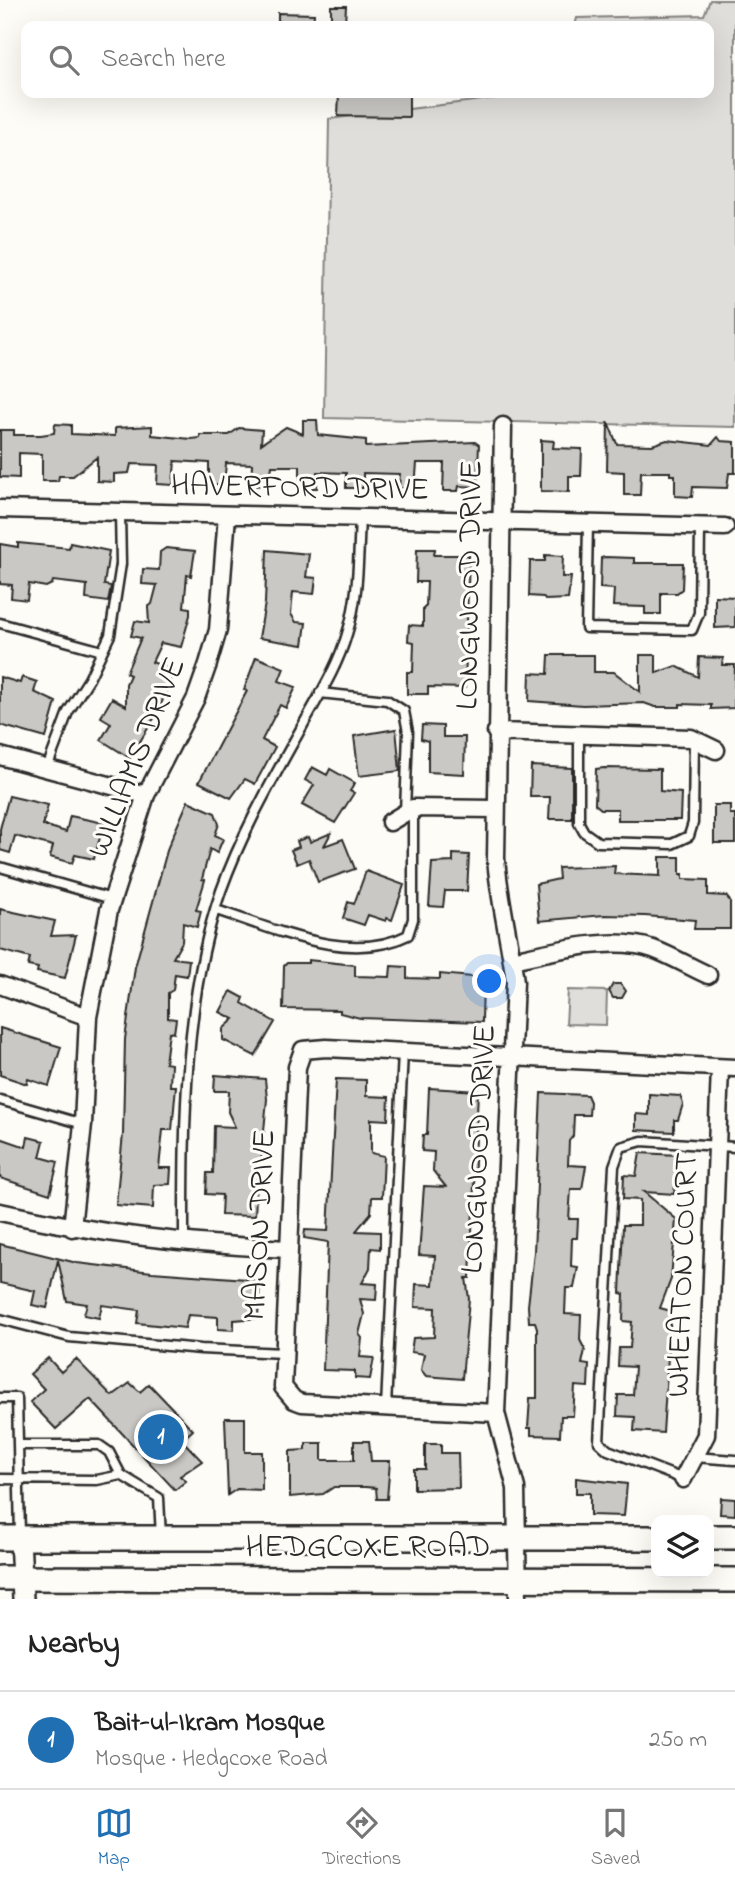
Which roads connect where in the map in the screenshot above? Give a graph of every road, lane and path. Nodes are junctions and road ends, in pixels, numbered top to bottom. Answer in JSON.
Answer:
{"nodes":[{"id":1,"x":503,"y":426,"type":"dead end"},
{"id":2,"x":0,"y":509,"type":"edge"},
{"id":3,"x":120,"y":513,"type":"junction"},
{"id":4,"x":227,"y":515,"type":"junction"},
{"id":5,"x":360,"y":518,"type":"junction"},
{"id":6,"x":501,"y":522,"type":"junction"},
{"id":7,"x":588,"y":524,"type":"junction"},
{"id":8,"x":701,"y":527,"type":"junction"},
{"id":9,"x":725,"y":527,"type":"dead end"},
{"id":10,"x":0,"y":623,"type":"edge"},
{"id":11,"x":102,"y":651,"type":"junction"},
{"id":12,"x":320,"y":693,"type":"junction"},
{"id":13,"x":496,"y":732,"type":"junction"},
{"id":14,"x":579,"y":735,"type":"junction"},
{"id":15,"x":694,"y":740,"type":"junction"},
{"id":16,"x":716,"y":750,"type":"dead end"},
{"id":17,"x":0,"y":755,"type":"edge"},
{"id":18,"x":47,"y":768,"type":"junction"},
{"id":19,"x":146,"y":795,"type":"junction"},
{"id":20,"x":495,"y":809,"type":"junction"},
{"id":21,"x":409,"y":810,"type":"junction"},
{"id":22,"x":390,"y":822,"type":"dead end"},
{"id":23,"x":0,"y":867,"type":"edge"},
{"id":24,"x":112,"y":899,"type":"junction"},
{"id":25,"x":216,"y":909,"type":"junction"},
{"id":26,"x":513,"y":960,"type":"junction"},
{"id":27,"x":708,"y":975,"type":"dead end"},
{"id":28,"x":0,"y":985,"type":"edge"},
{"id":29,"x":88,"y":1017,"type":"junction"},
{"id":30,"x":403,"y":1052,"type":"junction"},
{"id":31,"x":513,"y":1058,"type":"junction"},
{"id":32,"x":727,"y":1068,"type":"edge"},
{"id":33,"x":0,"y":1100,"type":"edge"},
{"id":34,"x":83,"y":1124,"type":"junction"},
{"id":35,"x":717,"y":1146,"type":"junction"},
{"id":36,"x":735,"y":1147,"type":"edge"},
{"id":37,"x":0,"y":1212,"type":"edge"},
{"id":38,"x":72,"y":1228,"type":"junction"},
{"id":39,"x":184,"y":1244,"type":"junction"},
{"id":40,"x":288,"y":1248,"type":"junction"},
{"id":41,"x":0,"y":1319,"type":"edge"},
{"id":42,"x":283,"y":1353,"type":"junction"},
{"id":43,"x":0,"y":1398,"type":"edge"},
{"id":44,"x":386,"y":1407,"type":"junction"},
{"id":45,"x":496,"y":1413,"type":"junction"},
{"id":46,"x":18,"y":1444,"type":"junction"},
{"id":47,"x":694,"y":1457,"type":"junction"},
{"id":48,"x":735,"y":1460,"type":"edge"},
{"id":49,"x":121,"y":1475,"type":"junction"},
{"id":50,"x":0,"y":1479,"type":"edge"},
{"id":51,"x":18,"y":1479,"type":"junction"},
{"id":52,"x":683,"y":1479,"type":"joint"},
{"id":53,"x":714,"y":1537,"type":"edge"},
{"id":54,"x":735,"y":1537,"type":"edge"},
{"id":55,"x":10,"y":1538,"type":"edge"},
{"id":56,"x":161,"y":1538,"type":"junction"},
{"id":57,"x":651,"y":1538,"type":"edge"},
{"id":58,"x":519,"y":1539,"type":"junction"},
{"id":59,"x":735,"y":1580,"type":"edge"},
{"id":60,"x":15,"y":1585,"type":"edge"},
{"id":61,"x":518,"y":1589,"type":"edge"}],
"edges":[{"from":1,"to":6,"type":"street","name":"LONGWOOD DRIVE"},
{"from":2,"to":3,"type":"street","name":"HAVERFORD DRIVE"},
{"from":3,"to":4,"type":"street","name":"HAVERFORD DRIVE"},
{"from":3,"to":11,"type":"lane"},
{"from":4,"to":5,"type":"street","name":"HAVERFORD DRIVE"},
{"from":4,"to":19,"type":"street","name":"WILLIAMS DRIVE"},
{"from":5,"to":6,"type":"street","name":"HAVERFORD DRIVE"},
{"from":5,"to":12,"type":"lane"},
{"from":6,"to":7,"type":"street","name":"HAVERFORD DRIVE"},
{"from":6,"to":13,"type":"street","name":"LONGWOOD DRIVE"},
{"from":7,"to":8,"type":"street","name":"HAVERFORD DRIVE"},
{"from":7,"to":8,"type":"lane"},
{"from":8,"to":9,"type":"street","name":"HAVERFORD DRIVE"},
{"from":10,"to":11,"type":"lane"},
{"from":11,"to":18,"type":"lane"},
{"from":12,"to":21,"type":"lane"},
{"from":12,"to":25,"type":"lane"},
{"from":13,"to":14,"type":"street"},
{"from":13,"to":20,"type":"street","name":"LONGWOOD DRIVE"},
{"from":14,"to":15,"type":"street"},
{"from":14,"to":15,"type":"lane"},
{"from":15,"to":16,"type":"street"},
{"from":17,"to":18,"type":"street"},
{"from":18,"to":19,"type":"street"},
{"from":19,"to":24,"type":"street","name":"WILLIAMS DRIVE"},
{"from":20,"to":21,"type":"street"},
{"from":20,"to":26,"type":"street","name":"LONGWOOD DRIVE"},
{"from":21,"to":22,"type":"street"},
{"from":21,"to":25,"type":"lane"},
{"from":23,"to":24,"type":"lane"},
{"from":24,"to":29,"type":"street","name":"WILLIAMS DRIVE"},
{"from":25,"to":39,"type":"lane"},
{"from":26,"to":27,"type":"street"},
{"from":26,"to":31,"type":"street","name":"LONGWOOD DRIVE"},
{"from":28,"to":29,"type":"street"},
{"from":29,"to":34,"type":"street","name":"WILLIAMS DRIVE"},
{"from":30,"to":31,"type":"street"},
{"from":30,"to":40,"type":"street","name":"MASON DRIVE"},
{"from":30,"to":44,"type":"lane"},
{"from":31,"to":32,"type":"street"},
{"from":31,"to":45,"type":"street","name":"LONGWOOD DRIVE"},
{"from":32,"to":35,"type":"street","name":"WHEATON COURT"},
{"from":33,"to":34,"type":"lane"},
{"from":34,"to":38,"type":"street","name":"WILLIAMS DRIVE"},
{"from":35,"to":36,"type":"lane"},
{"from":35,"to":47,"type":"street","name":"WHEATON COURT"},
{"from":35,"to":52,"type":"lane"},
{"from":37,"to":38,"type":"street"},
{"from":38,"to":39,"type":"street"},
{"from":39,"to":40,"type":"street"},
{"from":40,"to":42,"type":"street","name":"MASON DRIVE"},
{"from":41,"to":42,"type":"lane"},
{"from":42,"to":44,"type":"street","name":"MASON DRIVE"},
{"from":43,"to":46,"type":"lane"},
{"from":44,"to":45,"type":"street"},
{"from":45,"to":58,"type":"street","name":"LONGWOOD DRIVE"},
{"from":46,"to":49,"type":"lane"},
{"from":46,"to":51,"type":"lane"},
{"from":47,"to":48,"type":"lane"},
{"from":47,"to":52,"type":"street","name":"WHEATON COURT"},
{"from":49,"to":51,"type":"lane"},
{"from":49,"to":56,"type":"lane"},
{"from":50,"to":51,"type":"lane"},
{"from":51,"to":55,"type":"lane"},
{"from":53,"to":54,"type":"main road"},
{"from":55,"to":56,"type":"main road","name":"HEDGCOXE ROAD"},
{"from":55,"to":60,"type":"street"},
{"from":56,"to":58,"type":"main road","name":"HEDGCOXE ROAD"},
{"from":57,"to":58,"type":"main road","name":"HEDGCOXE ROAD"},
{"from":58,"to":61,"type":"street","name":"LONGWOOD DRIVE"},
{"from":59,"to":61,"type":"main road","name":"HEDGCOXE ROAD"},
{"from":60,"to":61,"type":"main road","name":"HEDGCOXE ROAD"}]}
